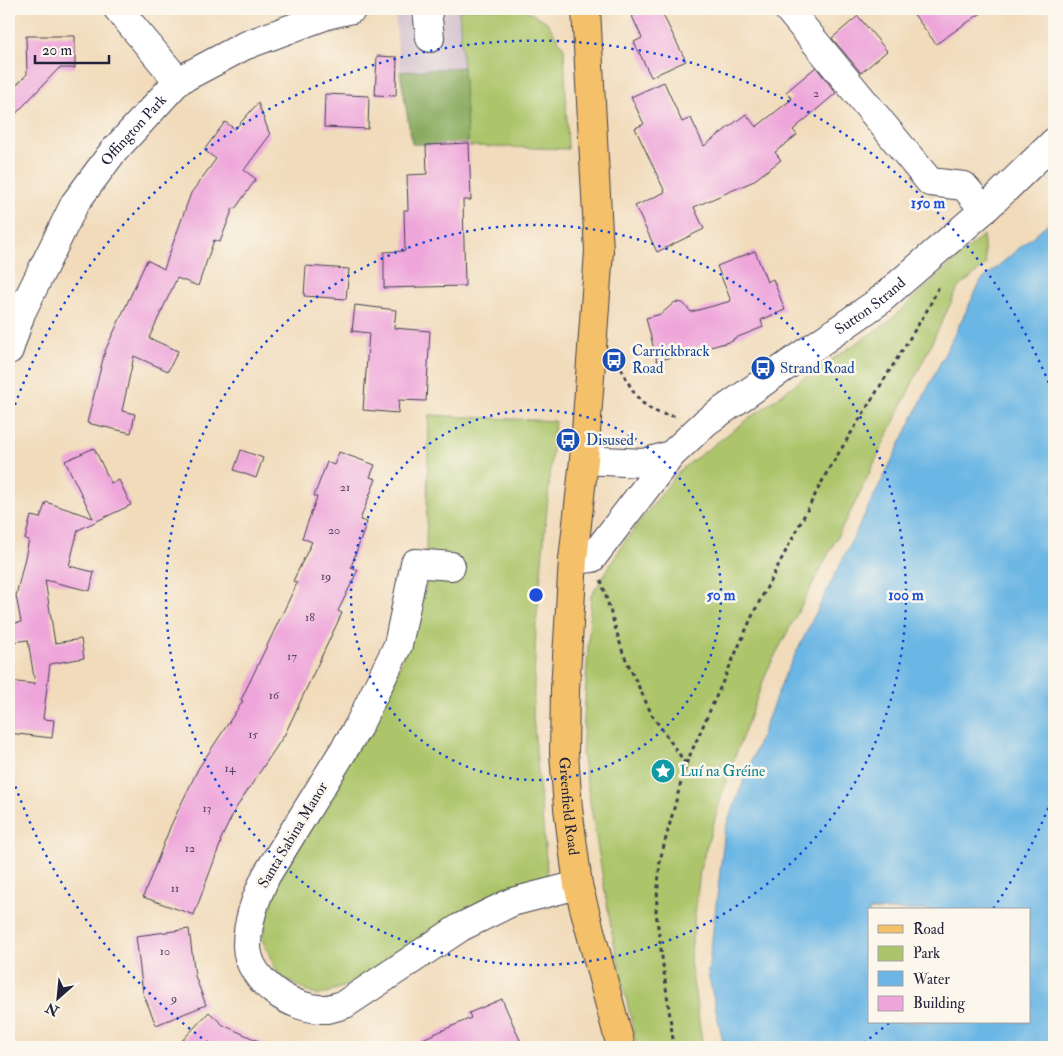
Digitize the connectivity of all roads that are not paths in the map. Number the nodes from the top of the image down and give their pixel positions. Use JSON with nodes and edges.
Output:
{"nodes":[{"id":1,"x":118,"y":9,"type":"edge"},
{"id":2,"x":352,"y":9,"type":"edge"},
{"id":3,"x":427,"y":9,"type":"edge"},
{"id":4,"x":586,"y":9,"type":"edge"},
{"id":5,"x":788,"y":9,"type":"edge"},
{"id":6,"x":430,"y":38,"type":"dead end"},
{"id":7,"x":178,"y":81,"type":"junction"},
{"id":8,"x":1054,"y":142,"type":"edge"},
{"id":9,"x":984,"y":210,"type":"junction"},
{"id":10,"x":9,"y":350,"type":"edge"},
{"id":11,"x":671,"y":454,"type":"junction"},
{"id":12,"x":584,"y":460,"type":"junction"},
{"id":13,"x":582,"y":559,"type":"junction"},
{"id":14,"x":451,"y":566,"type":"dead end"},
{"id":15,"x":578,"y":885,"type":"junction"},
{"id":16,"x":622,"y":1047,"type":"edge"}],
"edges":[{"from":1,"to":7,"type":"street"},
{"from":2,"to":7,"type":"street","name":"Offington Park"},
{"from":3,"to":6,"type":"street"},
{"from":4,"to":12,"type":"main road"},
{"from":5,"to":9,"type":"street"},
{"from":7,"to":10,"type":"street","name":"Offington Park"},
{"from":8,"to":9,"type":"street","name":"Sutton Strand"},
{"from":9,"to":11,"type":"street","name":"Sutton Strand"},
{"from":11,"to":12,"type":"street","name":"Sutton Strand"},
{"from":11,"to":13,"type":"street","name":"Sutton Strand"},
{"from":12,"to":13,"type":"main road"},
{"from":13,"to":15,"type":"main road","name":"Greenfield Road"},
{"from":14,"to":15,"type":"street","name":"Santa Sabina Manor"},
{"from":15,"to":16,"type":"main road","name":"Greenfield Road"}]}
